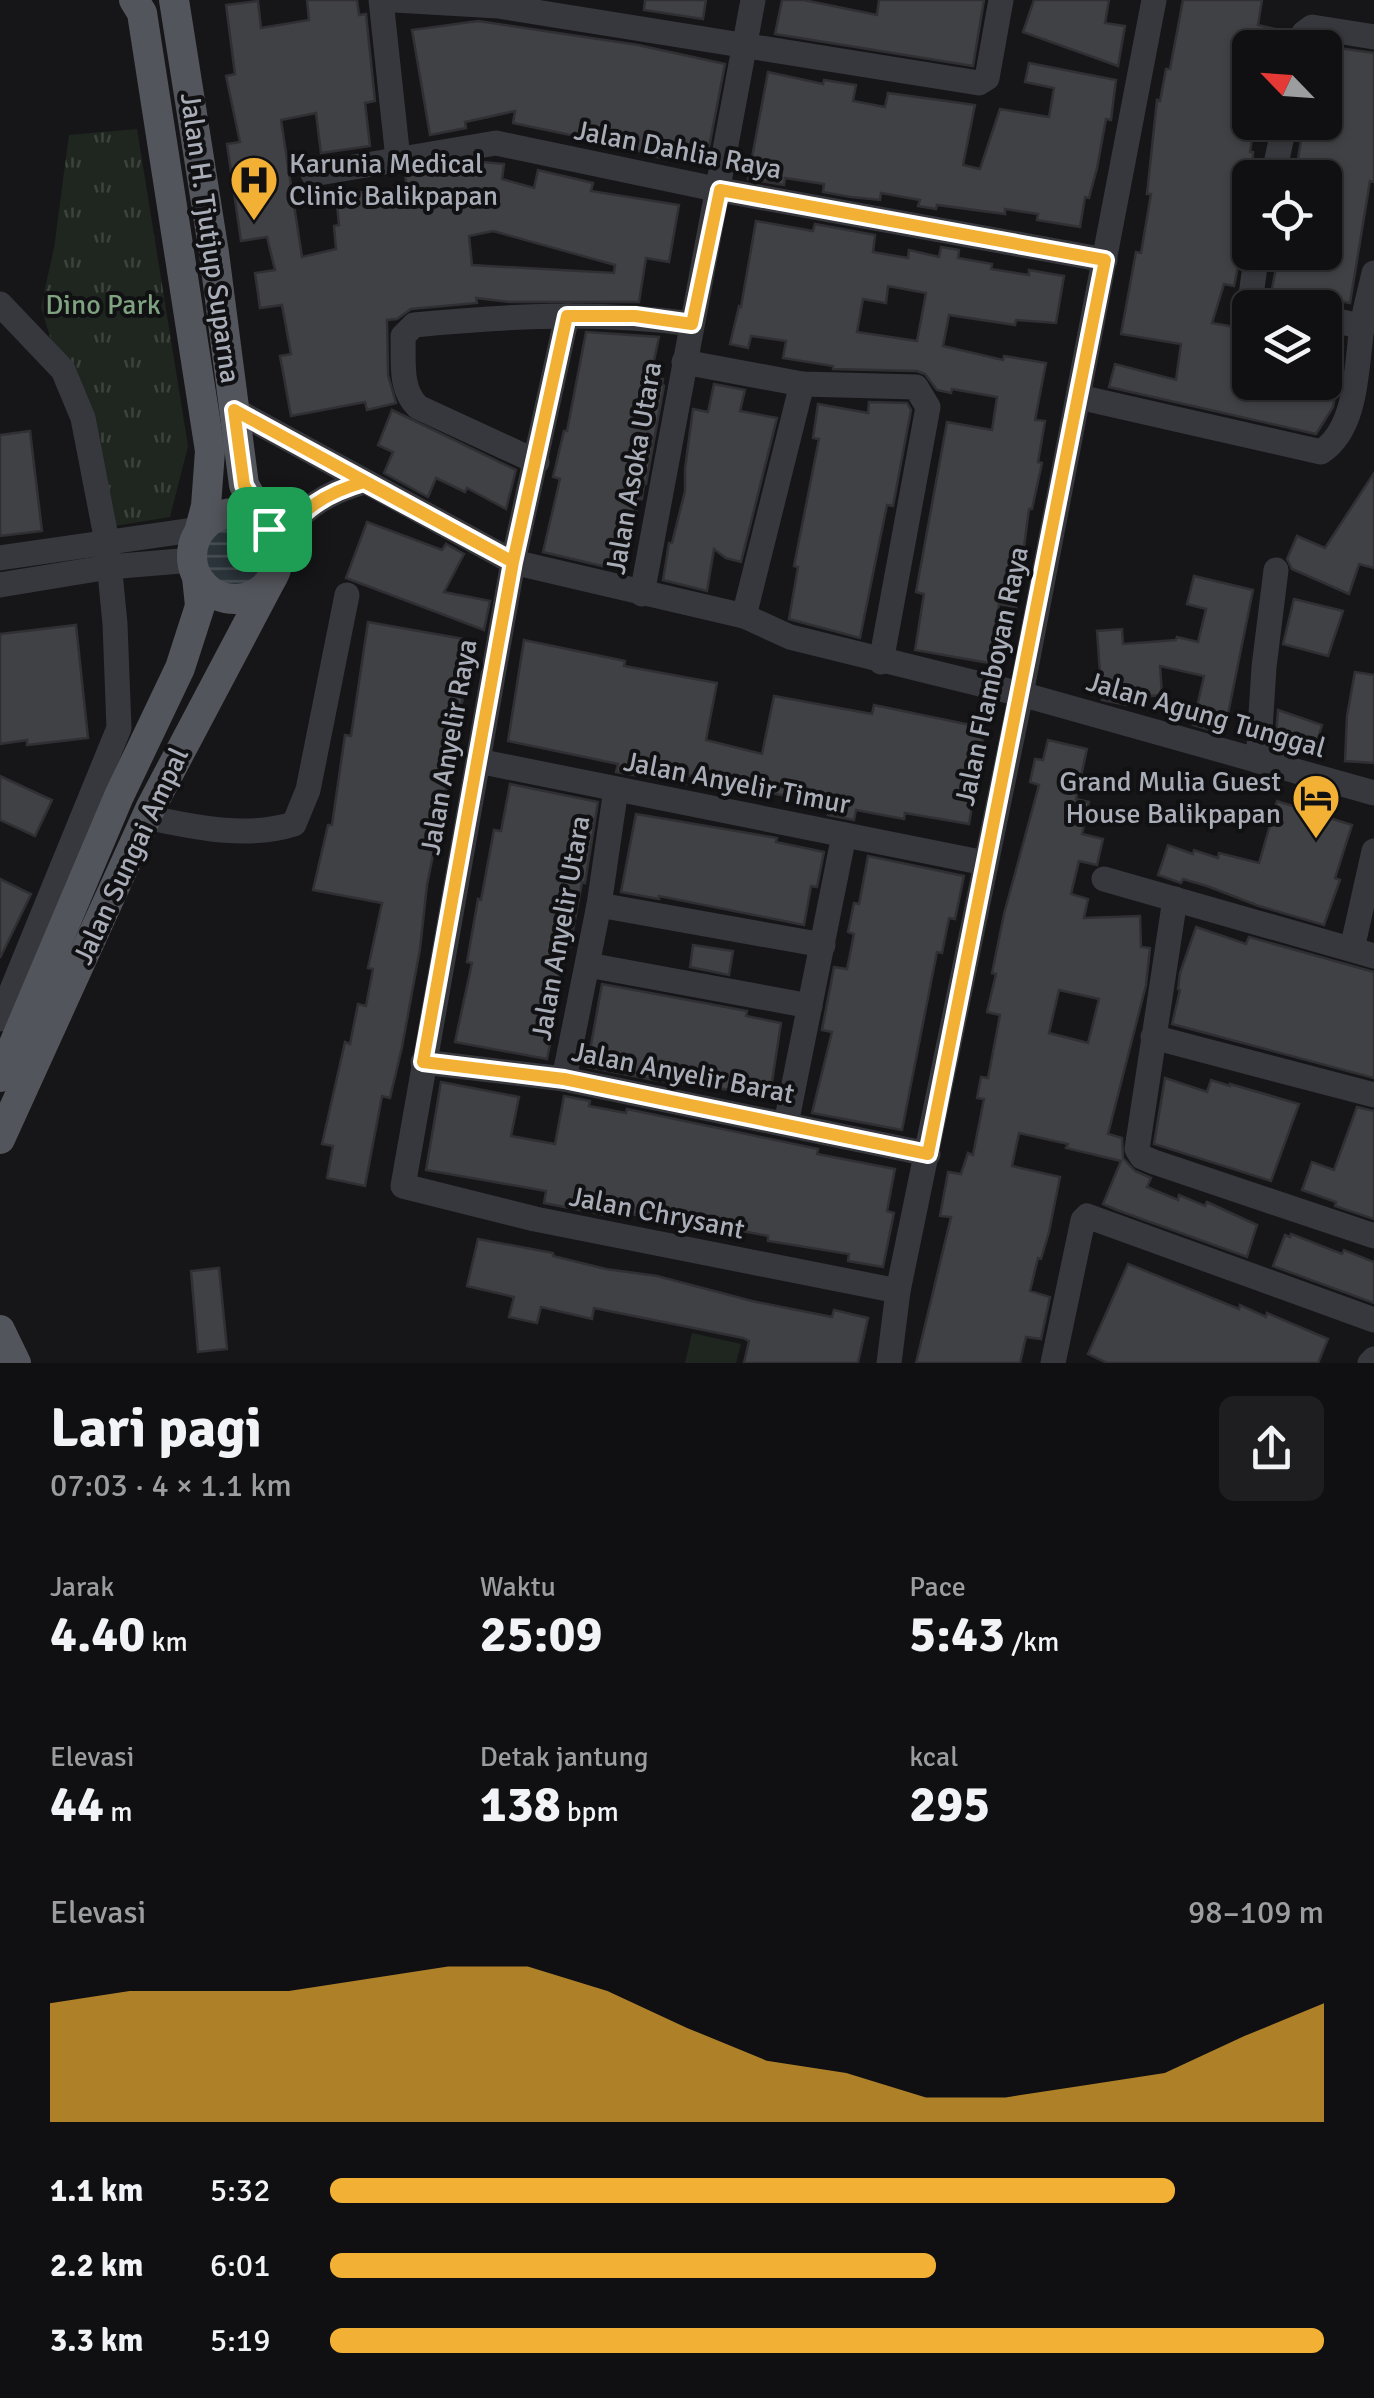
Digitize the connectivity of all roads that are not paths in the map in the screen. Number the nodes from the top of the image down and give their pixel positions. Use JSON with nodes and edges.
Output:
{"nodes":[{"id":1,"x":134,"y":0,"type":"edge"},
{"id":2,"x":174,"y":0,"type":"edge"},
{"id":3,"x":381,"y":0,"type":"edge"},
{"id":4,"x":395,"y":0,"type":"edge"},
{"id":5,"x":753,"y":0,"type":"edge"},
{"id":6,"x":1001,"y":0,"type":"edge"},
{"id":7,"x":1154,"y":0,"type":"edge"},
{"id":8,"x":1342,"y":32,"type":"edge"},
{"id":9,"x":1374,"y":37,"type":"edge"},
{"id":10,"x":746,"y":47,"type":"junction"},
{"id":11,"x":398,"y":160,"type":"junction"},
{"id":12,"x":314,"y":174,"type":"dead end"},
{"id":13,"x":720,"y":190,"type":"junction"},
{"id":14,"x":1105,"y":260,"type":"junction"},
{"id":15,"x":1374,"y":272,"type":"edge"},
{"id":16,"x":0,"y":304,"type":"edge"},
{"id":17,"x":567,"y":316,"type":"junction"},
{"id":18,"x":1342,"y":322,"type":"edge"},
{"id":19,"x":692,"y":324,"type":"junction"},
{"id":20,"x":1362,"y":327,"type":"junction"},
{"id":21,"x":684,"y":362,"type":"junction"},
{"id":22,"x":802,"y":384,"type":"junction"},
{"id":23,"x":1078,"y":397,"type":"junction"},
{"id":24,"x":1364,"y":400,"type":"edge"},
{"id":25,"x":234,"y":410,"type":"junction"},
{"id":26,"x":538,"y":462,"type":"junction"},
{"id":27,"x":364,"y":482,"type":"junction"},
{"id":28,"x":200,"y":530,"type":"junction"},
{"id":29,"x":273,"y":536,"type":"junction"},
{"id":30,"x":108,"y":555,"type":"junction"},
{"id":31,"x":0,"y":558,"type":"edge"},
{"id":32,"x":513,"y":562,"type":"junction"},
{"id":33,"x":194,"y":569,"type":"junction"},
{"id":34,"x":1276,"y":570,"type":"dead end"},
{"id":35,"x":272,"y":578,"type":"junction"},
{"id":36,"x":0,"y":584,"type":"edge"},
{"id":37,"x":642,"y":594,"type":"junction"},
{"id":38,"x":347,"y":595,"type":"dead end"},
{"id":39,"x":744,"y":616,"type":"junction"},
{"id":40,"x":881,"y":662,"type":"junction"},
{"id":41,"x":1021,"y":694,"type":"junction"},
{"id":42,"x":478,"y":760,"type":"junction"},
{"id":43,"x":1258,"y":761,"type":"junction"},
{"id":44,"x":616,"y":789,"type":"junction"},
{"id":45,"x":1374,"y":794,"type":"edge"},
{"id":46,"x":146,"y":817,"type":"junction"},
{"id":47,"x":844,"y":835,"type":"junction"},
{"id":48,"x":1374,"y":851,"type":"edge"},
{"id":49,"x":985,"y":863,"type":"junction"},
{"id":50,"x":1104,"y":879,"type":"dead end"},
{"id":51,"x":1176,"y":899,"type":"junction"},
{"id":52,"x":599,"y":905,"type":"junction"},
{"id":53,"x":823,"y":945,"type":"junction"},
{"id":54,"x":1363,"y":953,"type":"edge"},
{"id":55,"x":588,"y":965,"type":"junction"},
{"id":56,"x":810,"y":1006,"type":"junction"},
{"id":57,"x":0,"y":1020,"type":"edge"},
{"id":58,"x":1153,"y":1036,"type":"junction"},
{"id":59,"x":423,"y":1062,"type":"junction"},
{"id":60,"x":0,"y":1077,"type":"edge"},
{"id":61,"x":564,"y":1079,"type":"junction"},
{"id":62,"x":1374,"y":1095,"type":"edge"},
{"id":63,"x":786,"y":1124,"type":"junction"},
{"id":64,"x":0,"y":1139,"type":"edge"},
{"id":65,"x":928,"y":1154,"type":"junction"},
{"id":66,"x":406,"y":1188,"type":"joint"},
{"id":67,"x":1374,"y":1236,"type":"edge"},
{"id":68,"x":898,"y":1290,"type":"junction"},
{"id":69,"x":1374,"y":1320,"type":"edge"},
{"id":70,"x":0,"y":1330,"type":"edge"},
{"id":71,"x":16,"y":1363,"type":"edge"},
{"id":72,"x":889,"y":1363,"type":"edge"},
{"id":73,"x":1052,"y":1363,"type":"edge"}],
"edges":[{"from":1,"to":28,"type":"main road","name":"Jalan H. Tjutjup Suparna"},
{"from":2,"to":25,"type":"main road","name":"Jalan H. Tjutjup Suparna"},
{"from":3,"to":11,"type":"street"},
{"from":4,"to":10,"type":"street"},
{"from":5,"to":10,"type":"street","name":"Jalan Asoka Utara"},
{"from":6,"to":10,"type":"street"},
{"from":7,"to":14,"type":"street","name":"Jalan Flamboyan Raya"},
{"from":8,"to":9,"type":"street"},
{"from":10,"to":13,"type":"street","name":"Jalan Asoka Utara"},
{"from":11,"to":12,"type":"street","name":"Jalan Dahlia Raya"},
{"from":11,"to":13,"type":"street","name":"Jalan Dahlia Raya"},
{"from":13,"to":14,"type":"street","name":"Jalan Dahlia Raya"},
{"from":13,"to":19,"type":"street","name":"Jalan Asoka Utara"},
{"from":14,"to":23,"type":"street","name":"Jalan Flamboyan Raya"},
{"from":15,"to":20,"type":"street"},
{"from":16,"to":30,"type":"street"},
{"from":17,"to":19,"type":"street"},
{"from":17,"to":26,"type":"street","name":"Jalan Anyelir Raya"},
{"from":17,"to":26,"type":"street"},
{"from":18,"to":20,"type":"street"},
{"from":19,"to":21,"type":"street","name":"Jalan Asoka Utara"},
{"from":20,"to":24,"type":"street"},
{"from":21,"to":22,"type":"street"},
{"from":21,"to":37,"type":"street","name":"Jalan Asoka Utara"},
{"from":22,"to":39,"type":"street"},
{"from":22,"to":40,"type":"street"},
{"from":23,"to":24,"type":"street"},
{"from":23,"to":41,"type":"street","name":"Jalan Flamboyan Raya"},
{"from":25,"to":27,"type":"street","name":"Jalan Agung Tunggal"},
{"from":25,"to":29,"type":"main road","name":"Jalan H. Tjutjup Suparna"},
{"from":26,"to":32,"type":"street","name":"Jalan Anyelir Raya"},
{"from":27,"to":29,"type":"street"},
{"from":27,"to":32,"type":"street","name":"Jalan Agung Tunggal"},
{"from":28,"to":29,"type":"main road"},
{"from":28,"to":30,"type":"street"},
{"from":28,"to":33,"type":"main road"},
{"from":29,"to":35,"type":"main road"},
{"from":30,"to":31,"type":"street"},
{"from":30,"to":33,"type":"street"},
{"from":30,"to":36,"type":"street"},
{"from":30,"to":57,"type":"street"},
{"from":32,"to":37,"type":"street","name":"Jalan Agung Tunggal"},
{"from":32,"to":42,"type":"street","name":"Jalan Anyelir Raya"},
{"from":33,"to":35,"type":"main road"},
{"from":33,"to":60,"type":"main road","name":"Jalan Sungai Ampal"},
{"from":34,"to":43,"type":"street"},
{"from":35,"to":46,"type":"main road","name":"Jalan Sungai Ampal"},
{"from":37,"to":39,"type":"street","name":"Jalan Agung Tunggal"},
{"from":38,"to":46,"type":"street"},
{"from":39,"to":40,"type":"street","name":"Jalan Agung Tunggal"},
{"from":40,"to":41,"type":"street","name":"Jalan Agung Tunggal"},
{"from":41,"to":43,"type":"street","name":"Jalan Agung Tunggal"},
{"from":41,"to":49,"type":"street","name":"Jalan Flamboyan Raya"},
{"from":42,"to":44,"type":"street","name":"Jalan Anyelir Timur"},
{"from":42,"to":59,"type":"street","name":"Jalan Anyelir Raya"},
{"from":43,"to":45,"type":"street","name":"Jalan Agung Tunggal"},
{"from":44,"to":47,"type":"street","name":"Jalan Anyelir Timur"},
{"from":44,"to":52,"type":"street","name":"Jalan Anyelir Utara"},
{"from":46,"to":64,"type":"main road","name":"Jalan Sungai Ampal"},
{"from":47,"to":49,"type":"street","name":"Jalan Anyelir Timur"},
{"from":47,"to":53,"type":"street"},
{"from":48,"to":54,"type":"street"},
{"from":49,"to":65,"type":"street","name":"Jalan Flamboyan Raya"},
{"from":50,"to":51,"type":"street"},
{"from":51,"to":54,"type":"street"},
{"from":51,"to":58,"type":"street"},
{"from":52,"to":53,"type":"street"},
{"from":52,"to":55,"type":"street","name":"Jalan Anyelir Utara"},
{"from":53,"to":56,"type":"street"},
{"from":55,"to":56,"type":"street"},
{"from":55,"to":61,"type":"street","name":"Jalan Anyelir Utara"},
{"from":56,"to":63,"type":"street"},
{"from":58,"to":62,"type":"street"},
{"from":58,"to":67,"type":"street"},
{"from":59,"to":61,"type":"street","name":"Jalan Anyelir Barat"},
{"from":59,"to":66,"type":"street","name":"Jalan Anyelir Raya"},
{"from":61,"to":63,"type":"street","name":"Jalan Anyelir Barat"},
{"from":63,"to":65,"type":"street","name":"Jalan Anyelir Barat"},
{"from":65,"to":68,"type":"street","name":"Jalan Flamboyan Raya"},
{"from":66,"to":68,"type":"street","name":"Jalan Chrysant"},
{"from":68,"to":72,"type":"street","name":"Jalan Flamboyan Raya"},
{"from":69,"to":73,"type":"street"},
{"from":70,"to":71,"type":"main road"}]}
